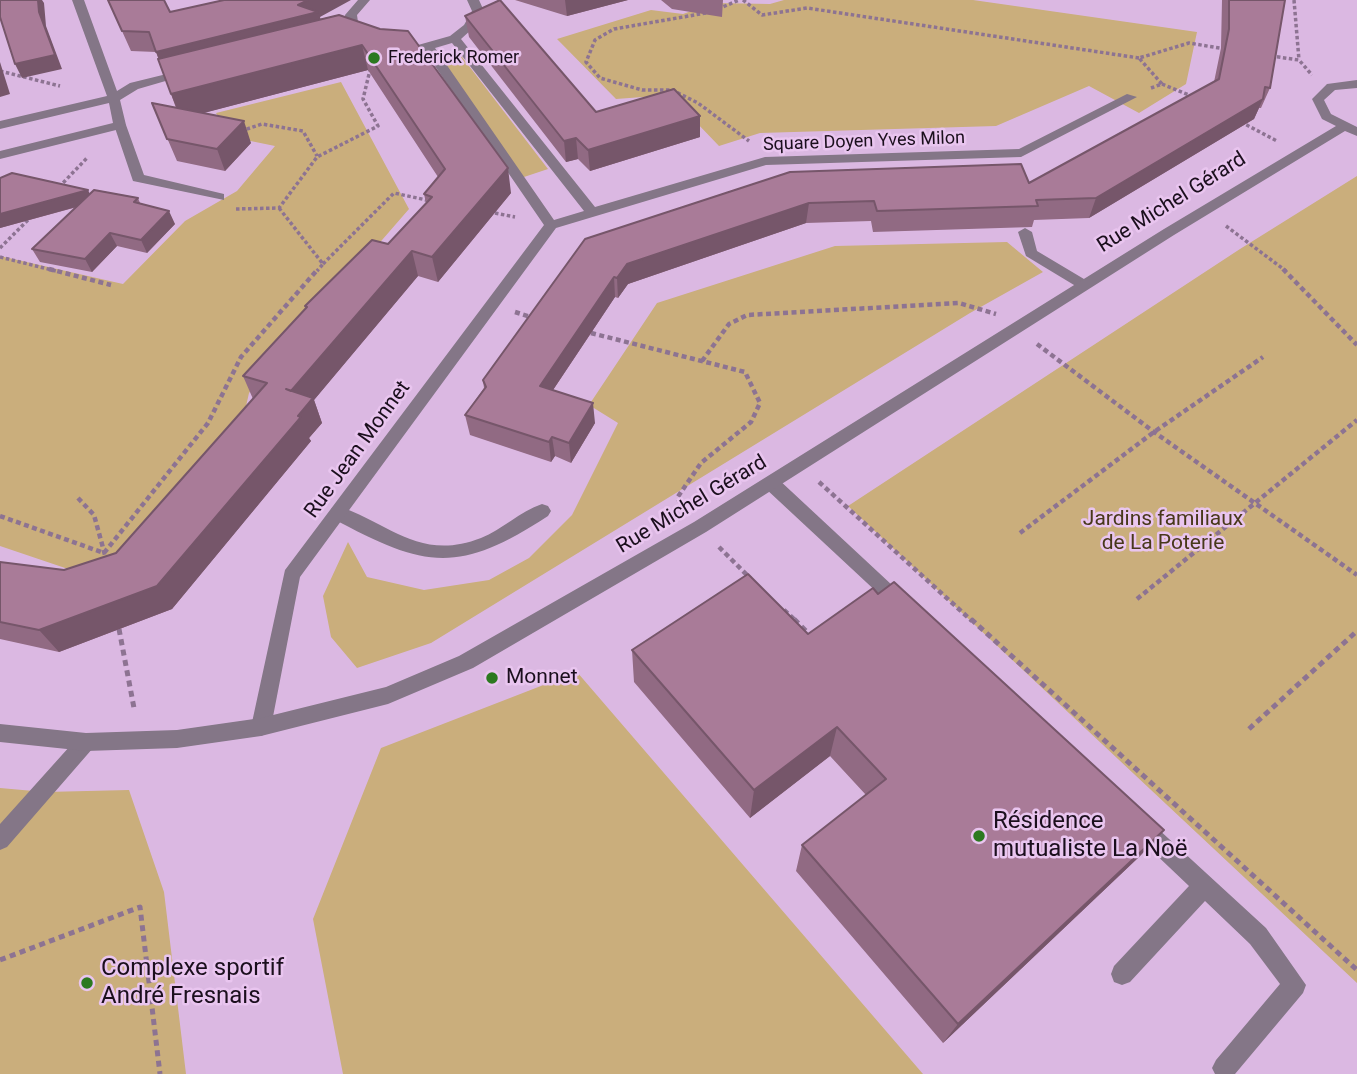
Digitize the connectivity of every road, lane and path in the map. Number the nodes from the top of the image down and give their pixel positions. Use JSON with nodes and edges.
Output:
{"nodes":[{"id":1,"x":78,"y":0,"type":"edge"},
{"id":2,"x":364,"y":0,"type":"edge"},
{"id":3,"x":473,"y":0,"type":"edge"},
{"id":4,"x":741,"y":0,"type":"edge"},
{"id":5,"x":1294,"y":0,"type":"edge"},
{"id":6,"x":454,"y":38,"type":"junction"},
{"id":7,"x":370,"y":43,"type":"edge"},
{"id":8,"x":428,"y":47,"type":"junction"},
{"id":9,"x":400,"y":49,"type":"edge"},
{"id":10,"x":1230,"y":50,"type":"edge"},
{"id":11,"x":1271,"y":56,"type":"edge"},
{"id":12,"x":1139,"y":58,"type":"junction"},
{"id":13,"x":1298,"y":60,"type":"junction"},
{"id":14,"x":199,"y":70,"type":"edge"},
{"id":15,"x":370,"y":70,"type":"edge"},
{"id":16,"x":1162,"y":84,"type":"junction"},
{"id":17,"x":1357,"y":84,"type":"edge"},
{"id":18,"x":1325,"y":90,"type":"junction"},
{"id":19,"x":1131,"y":97,"type":"joint"},
{"id":20,"x":114,"y":99,"type":"junction"},
{"id":21,"x":1202,"y":101,"type":"edge"},
{"id":22,"x":1238,"y":120,"type":"edge"},
{"id":23,"x":0,"y":125,"type":"edge"},
{"id":24,"x":120,"y":125,"type":"junction"},
{"id":25,"x":1350,"y":130,"type":"edge"},
{"id":26,"x":230,"y":134,"type":"edge"},
{"id":27,"x":1298,"y":152,"type":"junction"},
{"id":28,"x":0,"y":155,"type":"edge"},
{"id":29,"x":317,"y":157,"type":"junction"},
{"id":30,"x":765,"y":161,"type":"junction"},
{"id":31,"x":55,"y":191,"type":"edge"},
{"id":32,"x":219,"y":197,"type":"joint"},
{"id":33,"x":443,"y":203,"type":"edge"},
{"id":34,"x":279,"y":208,"type":"junction"},
{"id":35,"x":1204,"y":209,"type":"junction"},
{"id":36,"x":37,"y":210,"type":"edge"},
{"id":37,"x":592,"y":212,"type":"junction"},
{"id":38,"x":551,"y":225,"type":"junction"},
{"id":39,"x":1024,"y":232,"type":"edge"},
{"id":40,"x":0,"y":248,"type":"edge"},
{"id":41,"x":0,"y":257,"type":"edge"},
{"id":42,"x":323,"y":264,"type":"junction"},
{"id":43,"x":111,"y":285,"type":"dead end"},
{"id":44,"x":1084,"y":285,"type":"junction"},
{"id":45,"x":1017,"y":329,"type":"junction"},
{"id":46,"x":591,"y":333,"type":"edge"},
{"id":47,"x":1357,"y":345,"type":"edge"},
{"id":48,"x":1264,"y":357,"type":"dead end"},
{"id":49,"x":702,"y":361,"type":"junction"},
{"id":50,"x":1357,"y":420,"type":"edge"},
{"id":51,"x":1154,"y":432,"type":"junction"},
{"id":52,"x":801,"y":465,"type":"junction"},
{"id":53,"x":771,"y":483,"type":"junction"},
{"id":54,"x":78,"y":498,"type":"dead end"},
{"id":55,"x":1256,"y":504,"type":"junction"},
{"id":56,"x":542,"y":511,"type":"dead end"},
{"id":57,"x":338,"y":513,"type":"junction"},
{"id":58,"x":0,"y":516,"type":"edge"},
{"id":59,"x":701,"y":527,"type":"junction"},
{"id":60,"x":1020,"y":533,"type":"dead end"},
{"id":61,"x":104,"y":553,"type":"junction"},
{"id":62,"x":106,"y":563,"type":"edge"},
{"id":63,"x":1357,"y":575,"type":"edge"},
{"id":64,"x":751,"y":579,"type":"edge"},
{"id":65,"x":1137,"y":599,"type":"dead end"},
{"id":66,"x":779,"y":605,"type":"edge"},
{"id":67,"x":920,"y":621,"type":"edge"},
{"id":68,"x":119,"y":629,"type":"edge"},
{"id":69,"x":1357,"y":631,"type":"edge"},
{"id":70,"x":816,"y":640,"type":"edge"},
{"id":71,"x":134,"y":708,"type":"dead end"},
{"id":72,"x":261,"y":727,"type":"junction"},
{"id":73,"x":1250,"y":729,"type":"dead end"},
{"id":74,"x":0,"y":733,"type":"edge"},
{"id":75,"x":86,"y":742,"type":"junction"},
{"id":76,"x":1125,"y":812,"type":"edge"},
{"id":77,"x":0,"y":840,"type":"edge"},
{"id":78,"x":1204,"y":886,"type":"junction"},
{"id":79,"x":0,"y":960,"type":"edge"},
{"id":80,"x":1357,"y":970,"type":"edge"},
{"id":81,"x":1122,"y":974,"type":"dead end"},
{"id":82,"x":1224,"y":1068,"type":"dead end"},
{"id":83,"x":160,"y":1074,"type":"edge"}],
"edges":[{"from":1,"to":20,"type":"street"},
{"from":2,"to":7,"type":"street"},
{"from":3,"to":6,"type":"street"},
{"from":4,"to":12,"type":"path"},
{"from":4,"to":30,"type":"path"},
{"from":5,"to":13,"type":"path"},
{"from":6,"to":8,"type":"street"},
{"from":6,"to":37,"type":"street"},
{"from":8,"to":9,"type":"street"},
{"from":8,"to":38,"type":"street"},
{"from":10,"to":12,"type":"path"},
{"from":11,"to":13,"type":"path"},
{"from":12,"to":16,"type":"path"},
{"from":13,"to":18,"type":"path"},
{"from":14,"to":20,"type":"street"},
{"from":15,"to":29,"type":"path"},
{"from":16,"to":19,"type":"path"},
{"from":16,"to":21,"type":"path"},
{"from":17,"to":18,"type":"street"},
{"from":18,"to":25,"type":"street"},
{"from":19,"to":30,"type":"street","name":"Square Doyen Yves Milon"},
{"from":20,"to":23,"type":"street"},
{"from":20,"to":24,"type":"street"},
{"from":22,"to":27,"type":"path"},
{"from":24,"to":28,"type":"street"},
{"from":24,"to":31,"type":"path"},
{"from":24,"to":32,"type":"street"},
{"from":25,"to":27,"type":"street","name":"Rue Michel Gérard"},
{"from":26,"to":29,"type":"path"},
{"from":27,"to":35,"type":"street","name":"Rue Michel Gérard"},
{"from":29,"to":34,"type":"path"},
{"from":30,"to":37,"type":"street","name":"Square Doyen Yves Milon"},
{"from":32,"to":34,"type":"path"},
{"from":33,"to":42,"type":"path"},
{"from":34,"to":42,"type":"path"},
{"from":35,"to":44,"type":"street","name":"Rue Michel Gérard"},
{"from":35,"to":47,"type":"path"},
{"from":36,"to":40,"type":"path"},
{"from":37,"to":38,"type":"street"},
{"from":38,"to":57,"type":"street","name":"Rue Jean Monnet"},
{"from":39,"to":44,"type":"street"},
{"from":41,"to":43,"type":"path"},
{"from":42,"to":61,"type":"path"},
{"from":44,"to":45,"type":"street","name":"Rue Michel Gérard"},
{"from":45,"to":49,"type":"path"},
{"from":45,"to":51,"type":"path"},
{"from":45,"to":52,"type":"street","name":"Rue Michel Gérard"},
{"from":46,"to":49,"type":"path"},
{"from":48,"to":51,"type":"path"},
{"from":49,"to":59,"type":"path"},
{"from":50,"to":55,"type":"path"},
{"from":51,"to":55,"type":"path"},
{"from":51,"to":60,"type":"path"},
{"from":52,"to":53,"type":"street","name":"Rue Michel Gérard"},
{"from":52,"to":80,"type":"path"},
{"from":53,"to":59,"type":"street","name":"Rue Michel Gérard"},
{"from":53,"to":67,"type":"street"},
{"from":54,"to":61,"type":"path"},
{"from":55,"to":63,"type":"path"},
{"from":55,"to":65,"type":"path"},
{"from":56,"to":57,"type":"street"},
{"from":57,"to":72,"type":"street","name":"Rue Jean Monnet"},
{"from":58,"to":61,"type":"path"},
{"from":59,"to":64,"type":"path"},
{"from":59,"to":72,"type":"street","name":"Rue Michel Gérard"},
{"from":61,"to":62,"type":"path"},
{"from":66,"to":70,"type":"path"},
{"from":68,"to":71,"type":"path"},
{"from":69,"to":73,"type":"path"},
{"from":72,"to":75,"type":"street","name":"Rue Michel Gérard"},
{"from":74,"to":75,"type":"street","name":"Rue Michel Gérard"},
{"from":75,"to":77,"type":"street"},
{"from":76,"to":78,"type":"street"},
{"from":78,"to":81,"type":"street"},
{"from":78,"to":82,"type":"street"},
{"from":79,"to":83,"type":"path"}]}
